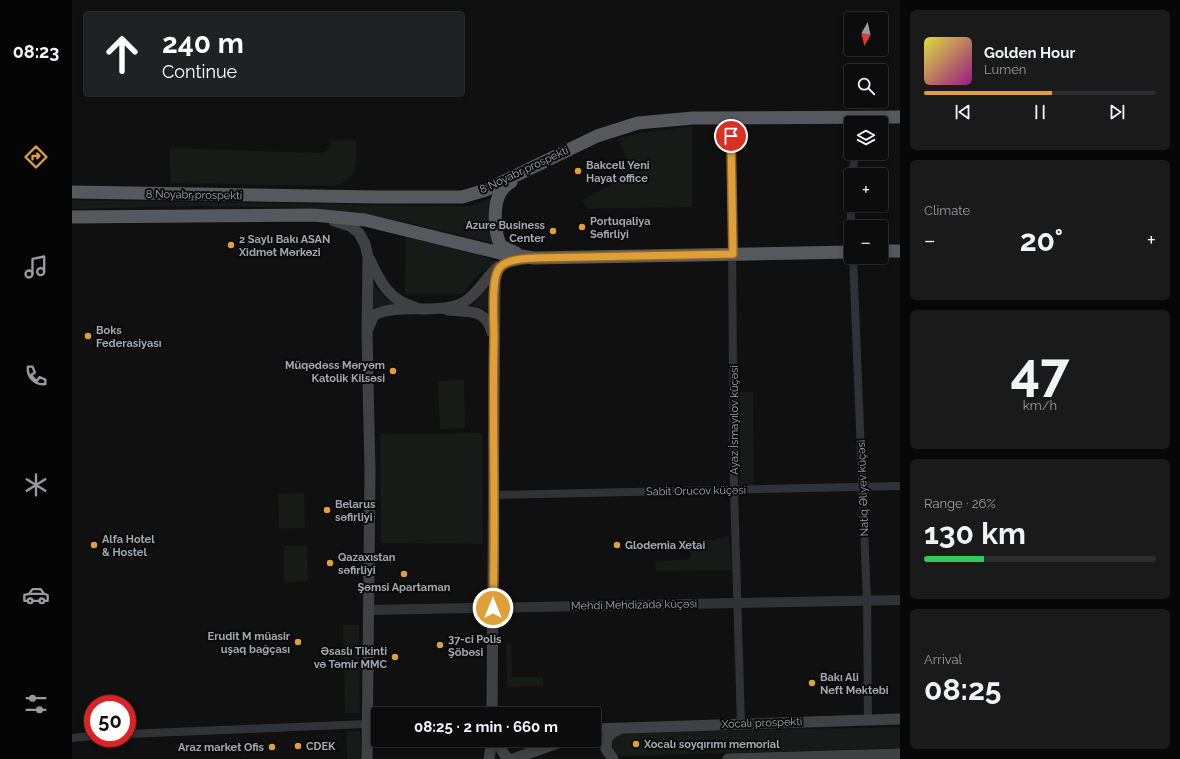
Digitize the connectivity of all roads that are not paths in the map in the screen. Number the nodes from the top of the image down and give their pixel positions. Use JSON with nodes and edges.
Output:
{"nodes":[{"id":1,"x":731,"y":117,"type":"junction"},
{"id":2,"x":900,"y":117,"type":"edge"},
{"id":3,"x":888,"y":118,"type":"edge"},
{"id":4,"x":844,"y":120,"type":"edge"},
{"id":5,"x":522,"y":173,"type":"junction"},
{"id":6,"x":72,"y":183,"type":"edge"},
{"id":7,"x":72,"y":192,"type":"edge"},
{"id":8,"x":112,"y":193,"type":"junction"},
{"id":9,"x":107,"y":216,"type":"junction"},
{"id":10,"x":314,"y":216,"type":"junction"},
{"id":11,"x":72,"y":217,"type":"edge"},
{"id":12,"x":72,"y":225,"type":"edge"},
{"id":13,"x":888,"y":251,"type":"edge"},
{"id":14,"x":900,"y":251,"type":"edge"},
{"id":15,"x":844,"y":252,"type":"edge"},
{"id":16,"x":733,"y":254,"type":"junction"},
{"id":17,"x":368,"y":258,"type":"junction"},
{"id":18,"x":534,"y":258,"type":"junction"},
{"id":19,"x":853,"y":264,"type":"edge"},
{"id":20,"x":500,"y":266,"type":"junction"},
{"id":21,"x":431,"y":309,"type":"junction"},
{"id":22,"x":367,"y":334,"type":"junction"},
{"id":23,"x":494,"y":336,"type":"junction"},
{"id":24,"x":900,"y":486,"type":"edge"},
{"id":25,"x":863,"y":487,"type":"junction"},
{"id":26,"x":734,"y":491,"type":"junction"},
{"id":27,"x":493,"y":495,"type":"junction"},
{"id":28,"x":900,"y":600,"type":"edge"},
{"id":29,"x":867,"y":601,"type":"junction"},
{"id":30,"x":739,"y":603,"type":"junction"},
{"id":31,"x":493,"y":608,"type":"junction"},
{"id":32,"x":369,"y":610,"type":"junction"},
{"id":33,"x":492,"y":707,"type":"edge"},
{"id":34,"x":900,"y":719,"type":"edge"},
{"id":35,"x":868,"y":720,"type":"junction"},
{"id":36,"x":367,"y":724,"type":"junction"},
{"id":37,"x":741,"y":724,"type":"junction"},
{"id":38,"x":625,"y":728,"type":"junction"},
{"id":39,"x":601,"y":729,"type":"edge"},
{"id":40,"x":601,"y":732,"type":"edge"},
{"id":41,"x":136,"y":734,"type":"edge"},
{"id":42,"x":84,"y":737,"type":"edge"},
{"id":43,"x":72,"y":738,"type":"edge"},
{"id":44,"x":491,"y":747,"type":"edge"},
{"id":45,"x":500,"y":747,"type":"edge"},
{"id":46,"x":546,"y":747,"type":"edge"},
{"id":47,"x":900,"y":754,"type":"edge"},
{"id":48,"x":367,"y":759,"type":"edge"},
{"id":49,"x":489,"y":759,"type":"edge"},
{"id":50,"x":506,"y":759,"type":"edge"},
{"id":51,"x":513,"y":759,"type":"edge"},
{"id":52,"x":613,"y":759,"type":"edge"},
{"id":53,"x":728,"y":759,"type":"edge"},
{"id":54,"x":744,"y":759,"type":"edge"}],
"edges":[{"from":1,"to":4,"type":"highway","name":"8 Noyabr prospekti"},
{"from":1,"to":5,"type":"highway","name":"8 Noyabr prospekti"},
{"from":1,"to":16,"type":"street","name":"Ayaz İsmayılov küçəsi"},
{"from":2,"to":3,"type":"highway","name":"8 Noyabr prospekti"},
{"from":5,"to":8,"type":"highway","name":"8 Noyabr prospekti"},
{"from":5,"to":18,"type":"highway"},
{"from":6,"to":8,"type":"highway"},
{"from":7,"to":8,"type":"highway","name":"8 Noyabr prospekti"},
{"from":9,"to":10,"type":"highway","name":"8 Noyabr prospekti"},
{"from":9,"to":11,"type":"highway","name":"8 Noyabr prospekti"},
{"from":9,"to":12,"type":"highway"},
{"from":10,"to":17,"type":"main road"},
{"from":10,"to":18,"type":"highway","name":"8 Noyabr prospekti"},
{"from":13,"to":14,"type":"highway"},
{"from":15,"to":16,"type":"highway"},
{"from":16,"to":18,"type":"highway"},
{"from":16,"to":26,"type":"street","name":"Ayaz İsmayılov küçəsi"},
{"from":17,"to":21,"type":"main road"},
{"from":17,"to":22,"type":"main road"},
{"from":18,"to":20,"type":"main road"},
{"from":19,"to":25,"type":"street","name":"Natiq Əliyev küçəsi"},
{"from":20,"to":21,"type":"main road"},
{"from":20,"to":23,"type":"main road"},
{"from":21,"to":22,"type":"main road"},
{"from":21,"to":23,"type":"main road"},
{"from":22,"to":32,"type":"main road"},
{"from":23,"to":27,"type":"main road"},
{"from":24,"to":25,"type":"street","name":"Sabit Orucov küçəsi"},
{"from":25,"to":26,"type":"street","name":"Sabit Orucov küçəsi"},
{"from":25,"to":29,"type":"street","name":"Natiq Əliyev küçəsi"},
{"from":26,"to":27,"type":"street","name":"Sabit Orucov küçəsi"},
{"from":26,"to":30,"type":"street","name":"Ayaz İsmayılov küçəsi"},
{"from":27,"to":31,"type":"main road"},
{"from":28,"to":29,"type":"street","name":"Mehdi Mehdizadə küçəsi"},
{"from":29,"to":30,"type":"street","name":"Mehdi Mehdizadə küçəsi"},
{"from":29,"to":35,"type":"street","name":"Natiq Əliyev küçəsi"},
{"from":30,"to":31,"type":"street","name":"Mehdi Mehdizadə küçəsi"},
{"from":30,"to":37,"type":"street","name":"Ayaz İsmayılov küçəsi"},
{"from":31,"to":32,"type":"street","name":"Mehdi Mehdizadə küçəsi"},
{"from":31,"to":33,"type":"main road"},
{"from":32,"to":36,"type":"main road"},
{"from":34,"to":35,"type":"main road","name":"Xocalı prospekti"},
{"from":35,"to":37,"type":"main road","name":"Xocalı prospekti"},
{"from":36,"to":41,"type":"street"},
{"from":36,"to":48,"type":"main road"},
{"from":37,"to":38,"type":"main road","name":"Xocalı prospekti"},
{"from":38,"to":39,"type":"main road","name":"Xocalı prospekti"},
{"from":38,"to":40,"type":"main road","name":"Xocalı prospekti"},
{"from":38,"to":52,"type":"main road"},
{"from":42,"to":43,"type":"street"},
{"from":44,"to":49,"type":"main road"},
{"from":45,"to":50,"type":"main road"},
{"from":46,"to":51,"type":"main road"},
{"from":47,"to":54,"type":"main road"},
{"from":53,"to":54,"type":"main road"}]}
